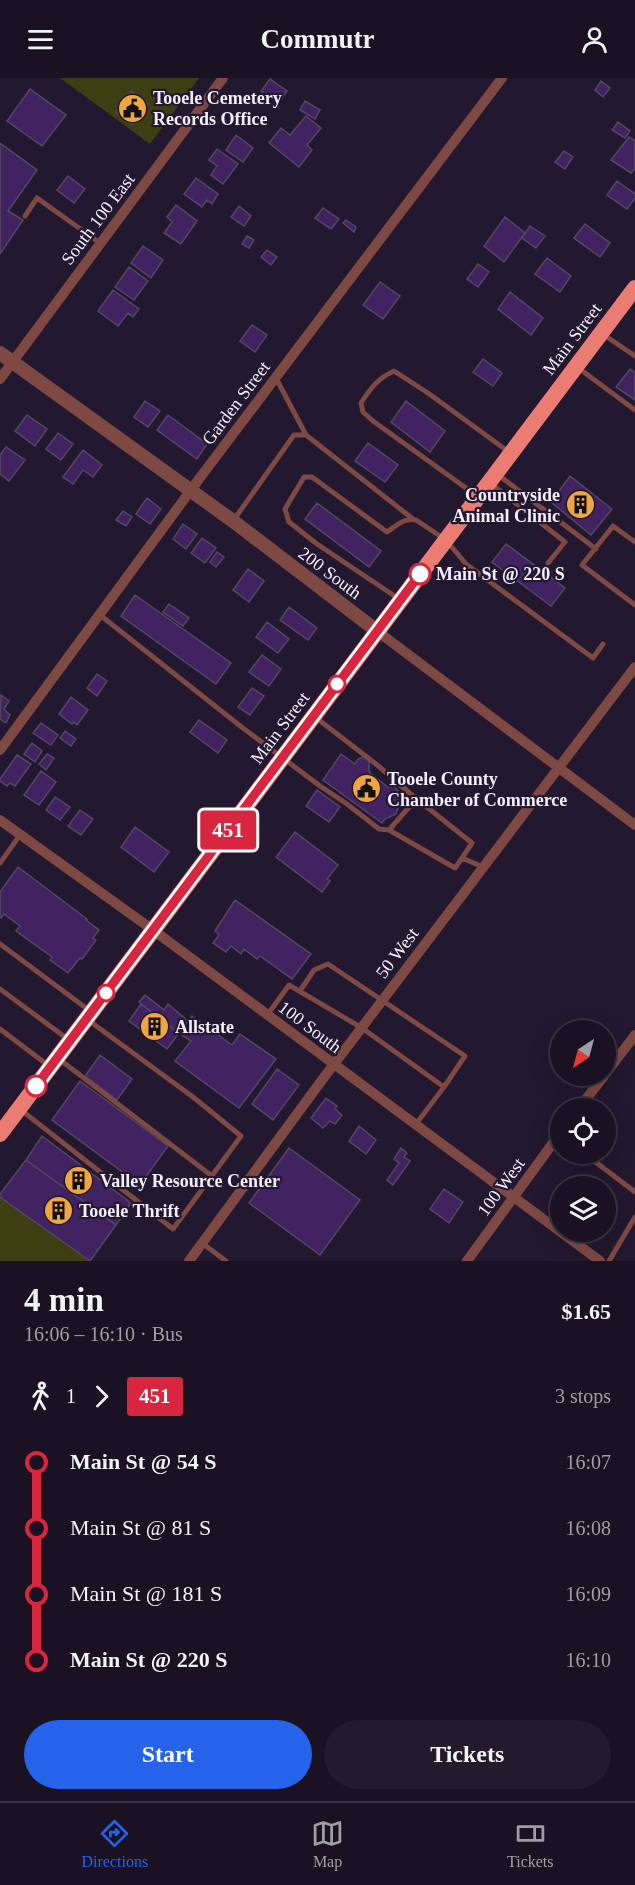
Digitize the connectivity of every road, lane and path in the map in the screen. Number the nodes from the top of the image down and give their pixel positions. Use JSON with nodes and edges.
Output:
{"nodes":[{"id":1,"x":223,"y":78,"type":"edge"},
{"id":2,"x":502,"y":78,"type":"edge"},
{"id":3,"x":25,"y":216,"type":"dead end"},
{"id":4,"x":100,"y":243,"type":"junction"},
{"id":5,"x":635,"y":288,"type":"edge"},
{"id":6,"x":601,"y":333,"type":"junction"},
{"id":7,"x":0,"y":353,"type":"edge"},
{"id":8,"x":635,"y":356,"type":"edge"},
{"id":9,"x":12,"y":362,"type":"junction"},
{"id":10,"x":576,"y":366,"type":"junction"},
{"id":11,"x":276,"y":378,"type":"junction"},
{"id":12,"x":0,"y":379,"type":"edge"},
{"id":13,"x":635,"y":410,"type":"edge"},
{"id":14,"x":306,"y":435,"type":"junction"},
{"id":15,"x":511,"y":453,"type":"junction"},
{"id":16,"x":493,"y":477,"type":"junction"},
{"id":17,"x":191,"y":491,"type":"junction"},
{"id":18,"x":478,"y":497,"type":"junction"},
{"id":19,"x":413,"y":519,"type":"junction"},
{"id":20,"x":233,"y":522,"type":"junction"},
{"id":21,"x":446,"y":540,"type":"junction"},
{"id":22,"x":635,"y":542,"type":"edge"},
{"id":23,"x":596,"y":549,"type":"junction"},
{"id":24,"x":548,"y":563,"type":"dead end"},
{"id":25,"x":400,"y":600,"type":"junction"},
{"id":26,"x":635,"y":605,"type":"edge"},
{"id":27,"x":100,"y":614,"type":"junction"},
{"id":28,"x":377,"y":631,"type":"junction"},
{"id":29,"x":603,"y":644,"type":"dead end"},
{"id":30,"x":635,"y":667,"type":"edge"},
{"id":31,"x":314,"y":716,"type":"junction"},
{"id":32,"x":0,"y":750,"type":"edge"},
{"id":33,"x":283,"y":757,"type":"junction"},
{"id":34,"x":560,"y":767,"type":"junction"},
{"id":35,"x":413,"y":796,"type":"junction"},
{"id":36,"x":0,"y":820,"type":"edge"},
{"id":37,"x":635,"y":825,"type":"edge"},
{"id":38,"x":389,"y":830,"type":"junction"},
{"id":39,"x":20,"y":835,"type":"junction"},
{"id":40,"x":462,"y":858,"type":"junction"},
{"id":41,"x":0,"y":863,"type":"edge"},
{"id":42,"x":483,"y":867,"type":"junction"},
{"id":43,"x":153,"y":930,"type":"junction"},
{"id":44,"x":0,"y":944,"type":"edge"},
{"id":45,"x":0,"y":989,"type":"edge"},
{"id":46,"x":300,"y":991,"type":"junction"},
{"id":47,"x":383,"y":1000,"type":"junction"},
{"id":48,"x":89,"y":1015,"type":"junction"},
{"id":49,"x":267,"y":1016,"type":"junction"},
{"id":50,"x":362,"y":1028,"type":"junction"},
{"id":51,"x":0,"y":1029,"type":"edge"},
{"id":52,"x":635,"y":1035,"type":"edge"},
{"id":53,"x":70,"y":1041,"type":"junction"},
{"id":54,"x":616,"y":1060,"type":"edge"},
{"id":55,"x":54,"y":1062,"type":"junction"},
{"id":56,"x":334,"y":1065,"type":"junction"},
{"id":57,"x":596,"y":1086,"type":"edge"},
{"id":58,"x":444,"y":1087,"type":"junction"},
{"id":59,"x":587,"y":1098,"type":"edge"},
{"id":60,"x":19,"y":1109,"type":"junction"},
{"id":61,"x":416,"y":1124,"type":"junction"},
{"id":62,"x":0,"y":1134,"type":"edge"},
{"id":63,"x":550,"y":1149,"type":"edge"},
{"id":64,"x":598,"y":1164,"type":"edge"},
{"id":65,"x":212,"y":1176,"type":"junction"},
{"id":66,"x":635,"y":1192,"type":"edge"},
{"id":67,"x":514,"y":1196,"type":"junction"},
{"id":68,"x":635,"y":1217,"type":"edge"},
{"id":69,"x":202,"y":1243,"type":"junction"},
{"id":70,"x":189,"y":1261,"type":"edge"},
{"id":71,"x":226,"y":1261,"type":"edge"},
{"id":72,"x":467,"y":1261,"type":"edge"},
{"id":73,"x":600,"y":1261,"type":"edge"},
{"id":74,"x":609,"y":1261,"type":"edge"}],
"edges":[{"from":1,"to":4,"type":"street","name":"South 100 East"},
{"from":2,"to":11,"type":"street","name":"Garden Street"},
{"from":3,"to":4,"type":"lane"},
{"from":4,"to":9,"type":"street","name":"South 100 East"},
{"from":5,"to":6,"type":"highway","name":"Main Street"},
{"from":6,"to":8,"type":"lane"},
{"from":6,"to":10,"type":"highway","name":"Main Street"},
{"from":7,"to":9,"type":"street","name":"200 South"},
{"from":9,"to":12,"type":"street","name":"South 100 East"},
{"from":9,"to":17,"type":"street","name":"200 South"},
{"from":10,"to":13,"type":"lane"},
{"from":10,"to":15,"type":"highway","name":"Main Street"},
{"from":11,"to":14,"type":"lane"},
{"from":11,"to":17,"type":"street","name":"Garden Street"},
{"from":14,"to":19,"type":"lane"},
{"from":14,"to":20,"type":"lane"},
{"from":15,"to":16,"type":"highway","name":"Main Street"},
{"from":15,"to":18,"type":"lane"},
{"from":16,"to":18,"type":"highway","name":"Main Street"},
{"from":16,"to":23,"type":"lane"},
{"from":16,"to":24,"type":"lane"},
{"from":17,"to":20,"type":"street","name":"200 South"},
{"from":17,"to":27,"type":"street","name":"Garden Street"},
{"from":18,"to":21,"type":"highway","name":"Main Street"},
{"from":19,"to":21,"type":"lane"},
{"from":19,"to":25,"type":"lane"},
{"from":20,"to":28,"type":"street","name":"200 South"},
{"from":21,"to":25,"type":"highway","name":"Main Street"},
{"from":21,"to":29,"type":"lane"},
{"from":22,"to":23,"type":"lane"},
{"from":23,"to":26,"type":"lane"},
{"from":25,"to":28,"type":"highway","name":"Main Street"},
{"from":27,"to":32,"type":"street","name":"Garden Street"},
{"from":27,"to":33,"type":"lane"},
{"from":28,"to":31,"type":"highway","name":"Main Street"},
{"from":28,"to":34,"type":"street","name":"200 South"},
{"from":30,"to":34,"type":"street","name":"50 West"},
{"from":31,"to":33,"type":"highway","name":"Main Street"},
{"from":31,"to":35,"type":"lane"},
{"from":33,"to":38,"type":"lane"},
{"from":33,"to":43,"type":"highway","name":"Main Street"},
{"from":34,"to":37,"type":"street","name":"200 South"},
{"from":34,"to":42,"type":"street","name":"50 West"},
{"from":35,"to":38,"type":"lane"},
{"from":35,"to":40,"type":"lane"},
{"from":36,"to":39,"type":"street","name":"100 South"},
{"from":38,"to":40,"type":"lane"},
{"from":39,"to":41,"type":"lane"},
{"from":39,"to":43,"type":"street","name":"100 South"},
{"from":40,"to":42,"type":"lane"},
{"from":42,"to":47,"type":"street","name":"50 West"},
{"from":43,"to":48,"type":"highway","name":"Main Street"},
{"from":43,"to":49,"type":"street","name":"100 South"},
{"from":44,"to":48,"type":"lane"},
{"from":45,"to":53,"type":"lane"},
{"from":46,"to":47,"type":"lane"},
{"from":46,"to":49,"type":"lane"},
{"from":46,"to":50,"type":"lane"},
{"from":47,"to":50,"type":"street","name":"50 West"},
{"from":47,"to":58,"type":"lane"},
{"from":48,"to":53,"type":"highway","name":"Main Street"},
{"from":48,"to":65,"type":"lane"},
{"from":49,"to":56,"type":"street","name":"100 South"},
{"from":50,"to":56,"type":"street","name":"50 West"},
{"from":50,"to":58,"type":"lane"},
{"from":51,"to":55,"type":"lane"},
{"from":52,"to":54,"type":"street"},
{"from":53,"to":55,"type":"highway","name":"Main Street"},
{"from":55,"to":60,"type":"highway","name":"Main Street"},
{"from":55,"to":65,"type":"lane"},
{"from":56,"to":61,"type":"street","name":"100 South"},
{"from":56,"to":69,"type":"street","name":"50 West"},
{"from":57,"to":59,"type":"street"},
{"from":58,"to":61,"type":"lane"},
{"from":60,"to":62,"type":"highway","name":"Main Street"},
{"from":60,"to":65,"type":"lane"},
{"from":61,"to":67,"type":"street","name":"100 South"},
{"from":63,"to":67,"type":"street","name":"100 West"},
{"from":64,"to":66,"type":"lane"},
{"from":67,"to":72,"type":"street","name":"100 West"},
{"from":67,"to":73,"type":"street","name":"100 South"},
{"from":68,"to":74,"type":"lane"},
{"from":69,"to":70,"type":"street","name":"50 West"},
{"from":69,"to":71,"type":"lane"}]}
